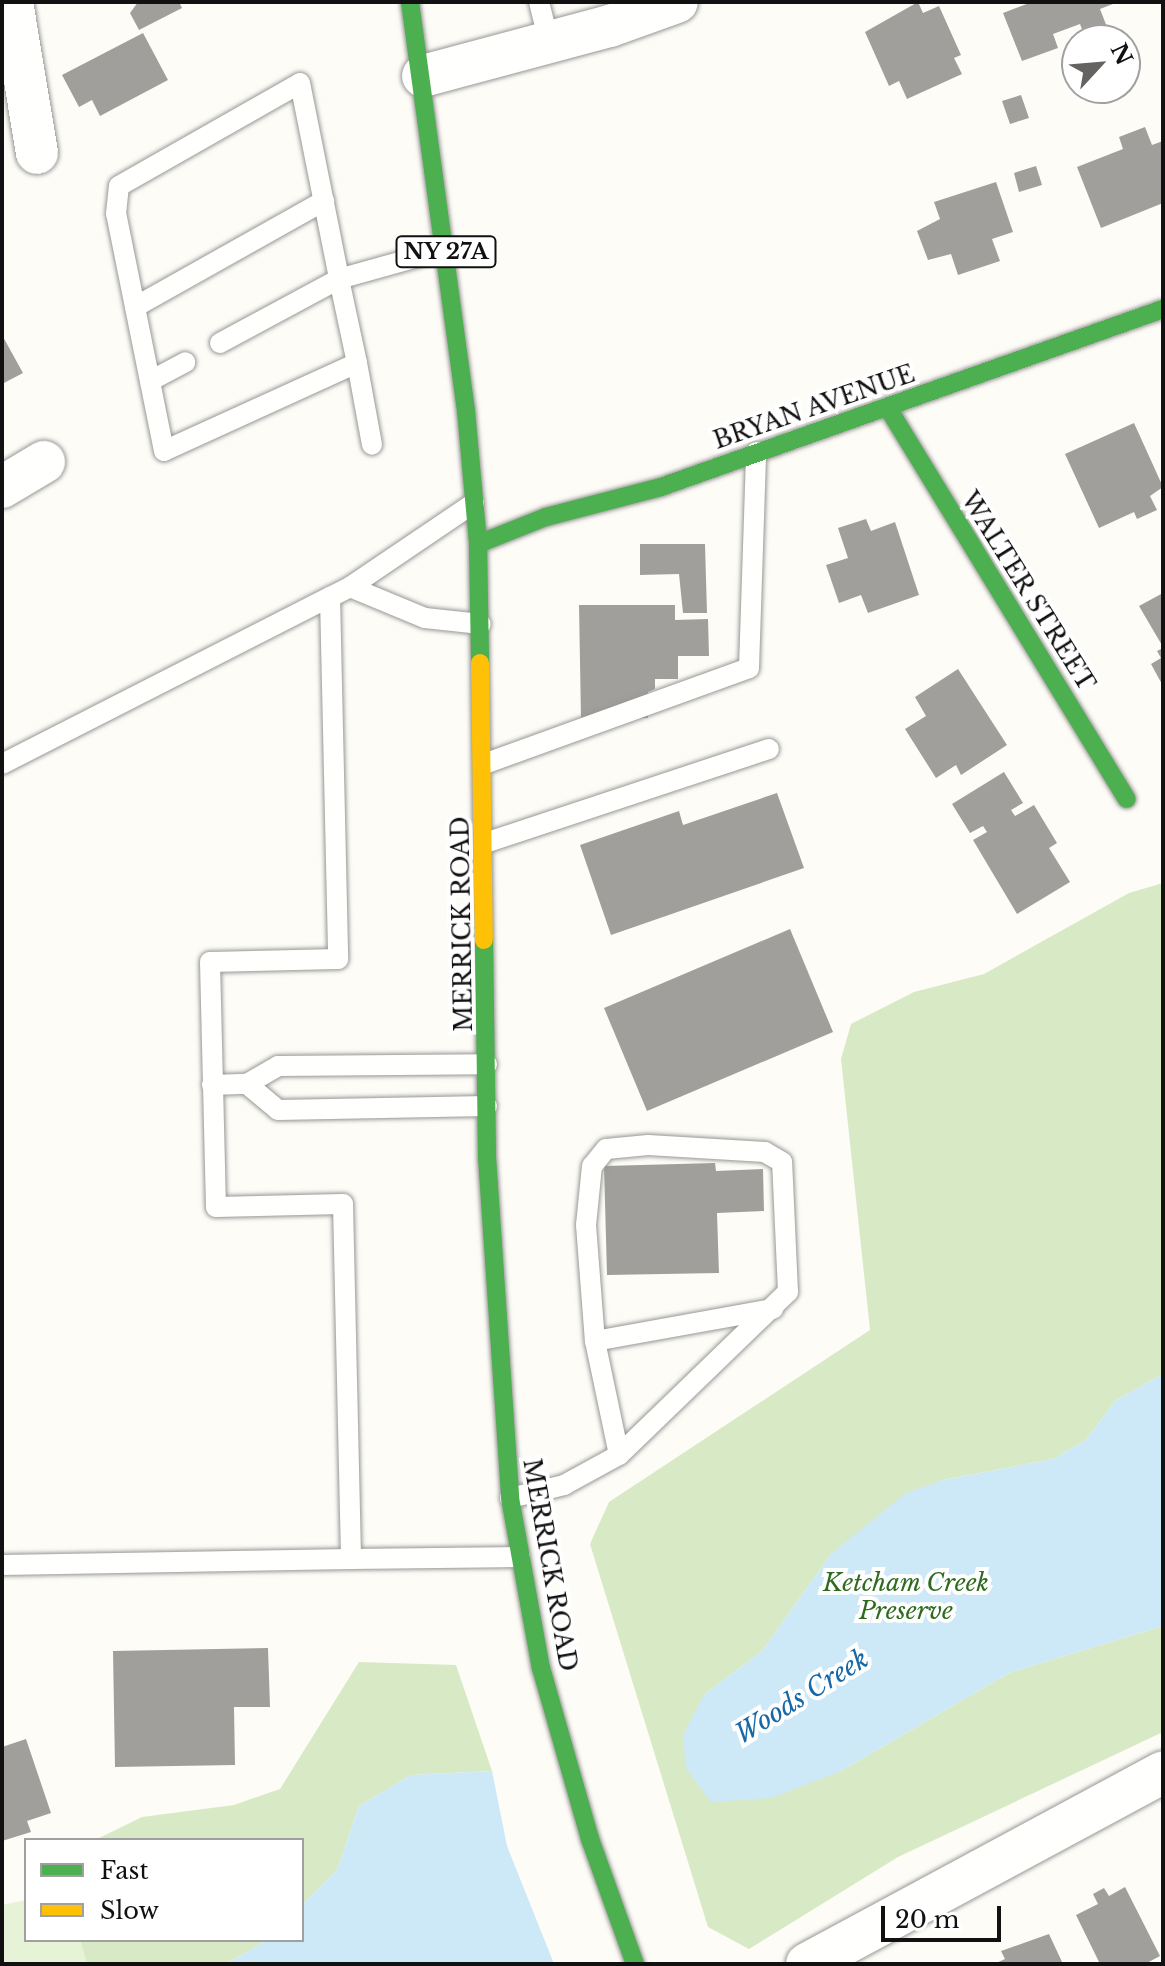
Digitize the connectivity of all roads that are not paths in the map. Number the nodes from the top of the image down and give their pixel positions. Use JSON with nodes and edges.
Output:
{"nodes":[{"id":1,"x":12,"y":2,"type":"edge"},
{"id":2,"x":410,"y":2,"type":"edge"},
{"id":3,"x":539,"y":2,"type":"edge"},
{"id":4,"x":677,"y":2,"type":"edge"},
{"id":5,"x":549,"y":42,"type":"junction"},
{"id":6,"x":423,"y":76,"type":"junction"},
{"id":7,"x":37,"y":153,"type":"dead end"},
{"id":8,"x":324,"y":201,"type":"junction"},
{"id":9,"x":446,"y":249,"type":"junction"},
{"id":10,"x":339,"y":279,"type":"junction"},
{"id":11,"x":135,"y":307,"type":"junction"},
{"id":12,"x":1163,"y":309,"type":"edge"},
{"id":13,"x":220,"y":343,"type":"dead end"},
{"id":14,"x":185,"y":362,"type":"dead end"},
{"id":15,"x":357,"y":363,"type":"junction"},
{"id":16,"x":150,"y":381,"type":"junction"},
{"id":17,"x":888,"y":408,"type":"junction"},
{"id":18,"x":372,"y":445,"type":"dead end"},
{"id":19,"x":756,"y":452,"type":"junction"},
{"id":20,"x":44,"y":462,"type":"dead end"},
{"id":21,"x":2,"y":487,"type":"edge"},
{"id":22,"x":474,"y":503,"type":"junction"},
{"id":23,"x":478,"y":544,"type":"junction"},
{"id":24,"x":350,"y":587,"type":"junction"},
{"id":25,"x":330,"y":597,"type":"junction"},
{"id":26,"x":482,"y":624,"type":"junction"},
{"id":27,"x":769,"y":749,"type":"dead end"},
{"id":28,"x":2,"y":764,"type":"edge"},
{"id":29,"x":484,"y":764,"type":"junction"},
{"id":30,"x":1127,"y":799,"type":"dead end"},
{"id":31,"x":485,"y":843,"type":"junction"},
{"id":32,"x":487,"y":1064,"type":"junction"},
{"id":33,"x":247,"y":1084,"type":"junction"},
{"id":34,"x":212,"y":1085,"type":"junction"},
{"id":35,"x":487,"y":1106,"type":"junction"},
{"id":36,"x":773,"y":1309,"type":"junction"},
{"id":37,"x":595,"y":1341,"type":"junction"},
{"id":38,"x":619,"y":1455,"type":"junction"},
{"id":39,"x":510,"y":1498,"type":"junction"},
{"id":40,"x":520,"y":1557,"type":"junction"},
{"id":41,"x":351,"y":1559,"type":"junction"},
{"id":42,"x":2,"y":1565,"type":"edge"},
{"id":43,"x":1163,"y":1772,"type":"edge"},
{"id":44,"x":635,"y":1964,"type":"edge"},
{"id":45,"x":807,"y":1964,"type":"edge"}],
"edges":[{"from":1,"to":7,"type":"street"},
{"from":2,"to":6,"type":"main road","name":"MERRICK ROAD","number":"NY 27A"},
{"from":3,"to":5,"type":"lane"},
{"from":4,"to":5,"type":"street"},
{"from":5,"to":6,"type":"street"},
{"from":6,"to":9,"type":"main road","name":"MERRICK ROAD","number":"NY 27A"},
{"from":8,"to":10,"type":"lane"},
{"from":8,"to":11,"type":"lane"},
{"from":8,"to":11,"type":"lane"},
{"from":9,"to":10,"type":"lane"},
{"from":9,"to":22,"type":"main road","name":"MERRICK ROAD","number":"NY 27A"},
{"from":10,"to":13,"type":"lane"},
{"from":10,"to":15,"type":"lane"},
{"from":11,"to":16,"type":"lane"},
{"from":12,"to":17,"type":"main road","name":"BRYAN AVENUE"},
{"from":14,"to":16,"type":"lane"},
{"from":15,"to":16,"type":"lane"},
{"from":15,"to":18,"type":"lane"},
{"from":17,"to":19,"type":"main road","name":"BRYAN AVENUE"},
{"from":17,"to":30,"type":"main road","name":"WALTER STREET"},
{"from":19,"to":23,"type":"main road","name":"BRYAN AVENUE"},
{"from":19,"to":29,"type":"lane"},
{"from":20,"to":21,"type":"street"},
{"from":22,"to":23,"type":"main road","name":"MERRICK ROAD","number":"NY 27A"},
{"from":22,"to":24,"type":"lane"},
{"from":23,"to":26,"type":"main road","name":"MERRICK ROAD"},
{"from":24,"to":25,"type":"lane"},
{"from":24,"to":26,"type":"lane"},
{"from":25,"to":28,"type":"lane"},
{"from":25,"to":34,"type":"lane"},
{"from":26,"to":29,"type":"main road","name":"MERRICK ROAD"},
{"from":27,"to":31,"type":"lane"},
{"from":29,"to":31,"type":"main road","name":"MERRICK ROAD"},
{"from":31,"to":32,"type":"main road","name":"MERRICK ROAD"},
{"from":32,"to":33,"type":"lane"},
{"from":32,"to":35,"type":"main road","name":"MERRICK ROAD"},
{"from":33,"to":34,"type":"lane"},
{"from":33,"to":35,"type":"lane"},
{"from":34,"to":41,"type":"lane"},
{"from":35,"to":39,"type":"main road","name":"MERRICK ROAD"},
{"from":36,"to":37,"type":"lane"},
{"from":36,"to":37,"type":"lane"},
{"from":36,"to":38,"type":"lane"},
{"from":37,"to":38,"type":"lane"},
{"from":38,"to":39,"type":"lane"},
{"from":39,"to":40,"type":"main road","name":"MERRICK ROAD"},
{"from":40,"to":41,"type":"lane"},
{"from":40,"to":44,"type":"main road","name":"MERRICK ROAD"},
{"from":41,"to":42,"type":"lane"},
{"from":43,"to":45,"type":"street"}]}
